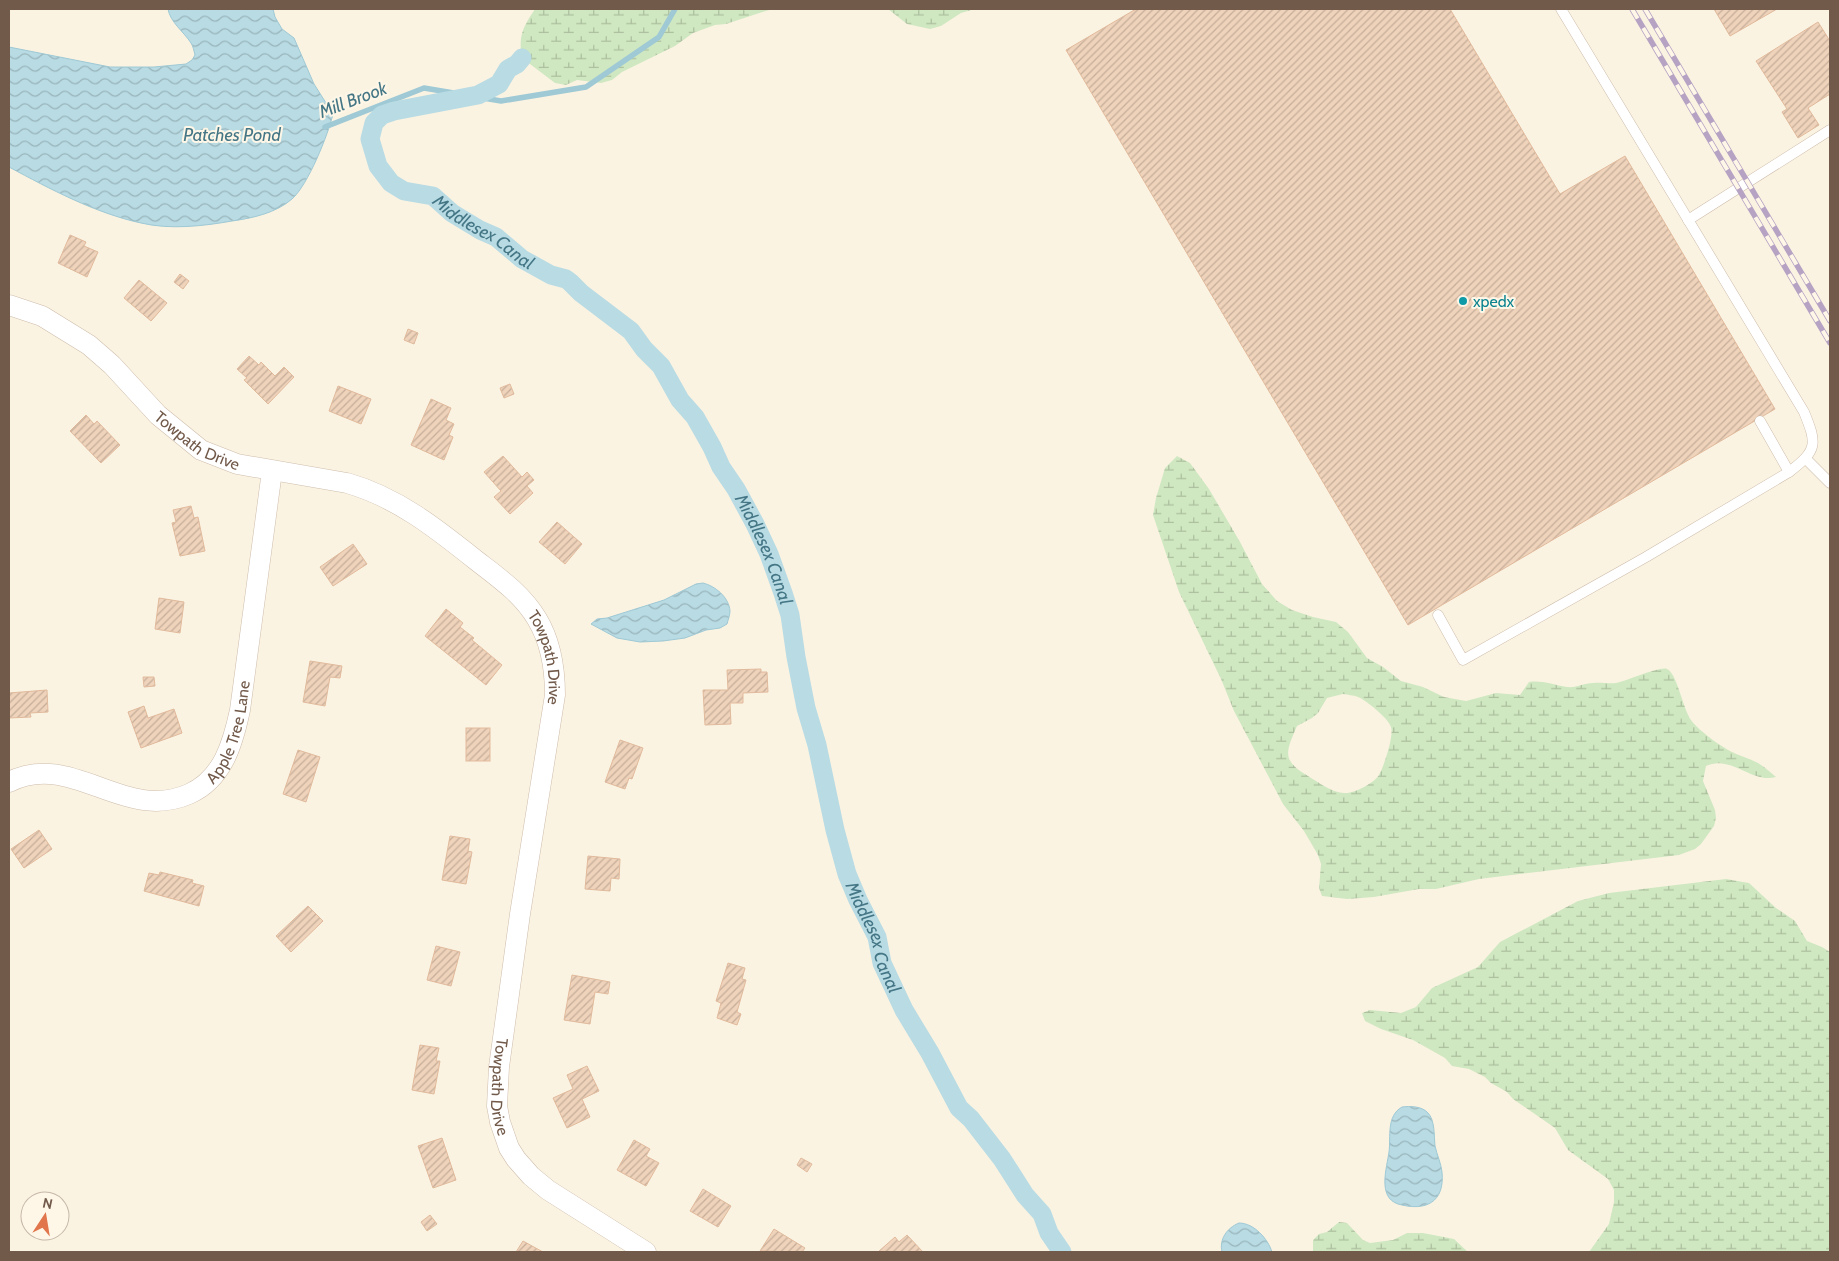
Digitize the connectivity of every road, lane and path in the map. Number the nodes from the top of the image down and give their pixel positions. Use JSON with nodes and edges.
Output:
{"nodes":[{"id":1,"x":1561,"y":9,"type":"edge"},
{"id":2,"x":1830,"y":130,"type":"edge"},
{"id":3,"x":1688,"y":220,"type":"junction"},
{"id":4,"x":9,"y":305,"type":"edge"},
{"id":5,"x":1760,"y":421,"type":"dead end"},
{"id":6,"x":1806,"y":459,"type":"junction"},
{"id":7,"x":272,"y":470,"type":"junction"},
{"id":8,"x":1789,"y":472,"type":"junction"},
{"id":9,"x":1830,"y":483,"type":"edge"},
{"id":10,"x":1438,"y":614,"type":"dead end"},
{"id":11,"x":9,"y":782,"type":"edge"},
{"id":12,"x":646,"y":1252,"type":"edge"}],
"edges":[{"from":1,"to":3,"type":"lane"},
{"from":2,"to":3,"type":"lane"},
{"from":3,"to":6,"type":"lane"},
{"from":4,"to":7,"type":"street","name":"Towpath Drive"},
{"from":5,"to":8,"type":"lane"},
{"from":6,"to":8,"type":"lane"},
{"from":6,"to":9,"type":"lane"},
{"from":7,"to":11,"type":"street","name":"Apple Tree Lane"},
{"from":7,"to":12,"type":"street","name":"Towpath Drive"},
{"from":8,"to":10,"type":"lane"}]}
